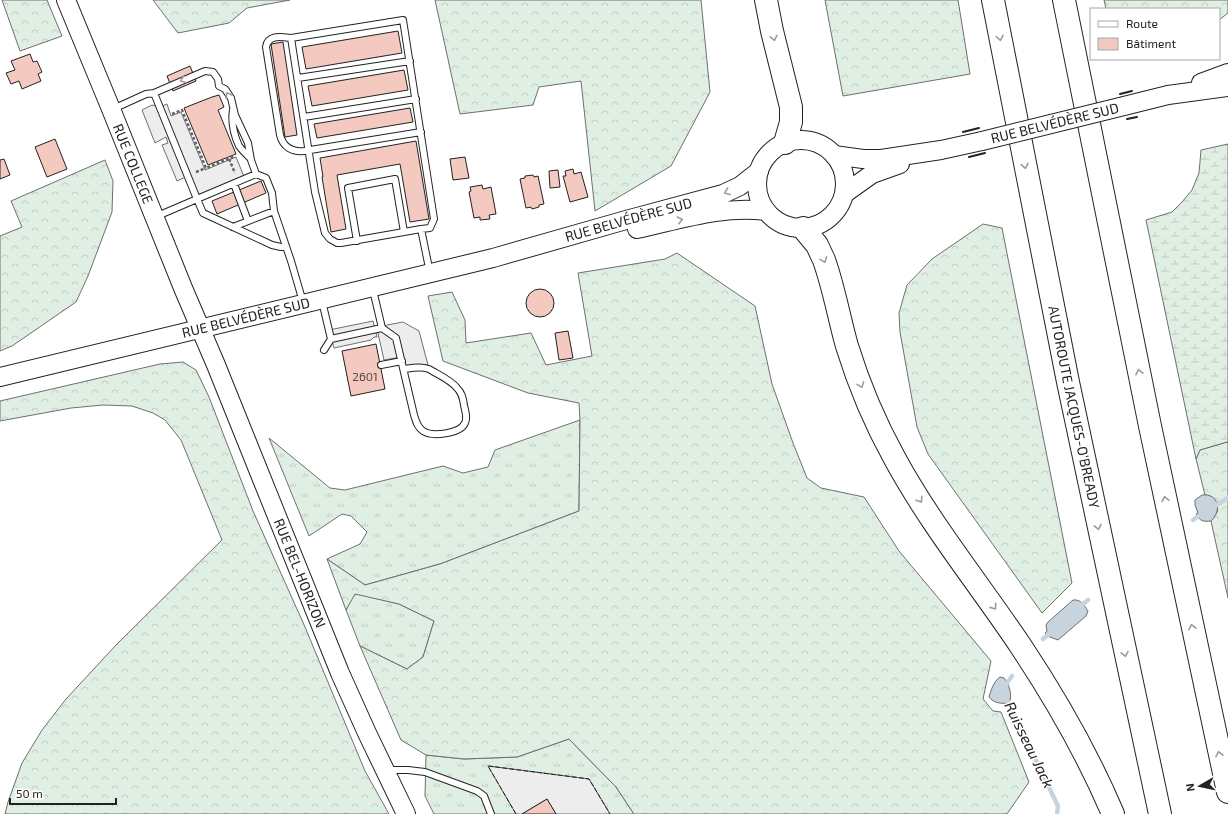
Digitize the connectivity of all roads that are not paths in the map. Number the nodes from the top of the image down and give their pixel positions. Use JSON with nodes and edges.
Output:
{"nodes":[{"id":1,"x":66,"y":0,"type":"edge"},
{"id":2,"x":766,"y":0,"type":"edge"},
{"id":3,"x":993,"y":0,"type":"edge"},
{"id":4,"x":1064,"y":0,"type":"edge"},
{"id":5,"x":291,"y":38,"type":"junction"},
{"id":6,"x":410,"y":61,"type":"junction"},
{"id":7,"x":1228,"y":73,"type":"edge"},
{"id":8,"x":298,"y":78,"type":"junction"},
{"id":9,"x":1228,"y":87,"type":"edge"},
{"id":10,"x":154,"y":93,"type":"junction"},
{"id":11,"x":1168,"y":95,"type":"junction"},
{"id":12,"x":416,"y":99,"type":"junction"},
{"id":13,"x":233,"y":107,"type":"junction"},
{"id":14,"x":111,"y":109,"type":"junction"},
{"id":15,"x":304,"y":117,"type":"junction"},
{"id":16,"x":421,"y":132,"type":"junction"},
{"id":17,"x":785,"y":143,"type":"junction"},
{"id":18,"x":309,"y":150,"type":"junction"},
{"id":19,"x":941,"y":150,"type":"junction"},
{"id":20,"x":834,"y":154,"type":"junction"},
{"id":21,"x":250,"y":160,"type":"junction"},
{"id":22,"x":759,"y":170,"type":"junction"},
{"id":23,"x":256,"y":174,"type":"junction"},
{"id":24,"x":234,"y":184,"type":"junction"},
{"id":25,"x":844,"y":194,"type":"junction"},
{"id":26,"x":197,"y":199,"type":"junction"},
{"id":27,"x":274,"y":211,"type":"junction"},
{"id":28,"x":766,"y":211,"type":"junction"},
{"id":29,"x":154,"y":217,"type":"junction"},
{"id":30,"x":248,"y":221,"type":"junction"},
{"id":31,"x":234,"y":227,"type":"junction"},
{"id":32,"x":803,"y":228,"type":"junction"},
{"id":33,"x":421,"y":229,"type":"junction"},
{"id":34,"x":404,"y":232,"type":"junction"},
{"id":35,"x":357,"y":241,"type":"junction"},
{"id":36,"x":286,"y":246,"type":"junction"},
{"id":37,"x":493,"y":258,"type":"junction"},
{"id":38,"x":430,"y":273,"type":"junction"},
{"id":39,"x":372,"y":287,"type":"junction"},
{"id":40,"x":321,"y":299,"type":"junction"},
{"id":41,"x":303,"y":303,"type":"junction"},
{"id":42,"x":200,"y":328,"type":"junction"},
{"id":43,"x":382,"y":328,"type":"junction"},
{"id":44,"x":331,"y":339,"type":"junction"},
{"id":45,"x":324,"y":350,"type":"dead end"},
{"id":46,"x":402,"y":361,"type":"junction"},
{"id":47,"x":381,"y":365,"type":"dead end"},
{"id":48,"x":404,"y":369,"type":"junction"},
{"id":49,"x":0,"y":377,"type":"edge"},
{"id":50,"x":384,"y":770,"type":"junction"},
{"id":51,"x":1228,"y":792,"type":"edge"},
{"id":52,"x":406,"y":814,"type":"edge"},
{"id":53,"x":492,"y":814,"type":"edge"},
{"id":54,"x":1113,"y":814,"type":"edge"},
{"id":55,"x":1160,"y":814,"type":"edge"}],
"edges":[{"from":1,"to":14,"type":"street","name":"RUE COLLEGE"},
{"from":2,"to":17,"type":"highway","one_way":true},
{"from":3,"to":55,"type":"highway","name":"AUTOROUTE JACQUES-O'BREADY","one_way":true},
{"from":51,"to":4,"type":"highway","one_way":true},
{"from":5,"to":6,"type":"lane"},
{"from":5,"to":8,"type":"lane"},
{"from":5,"to":18,"type":"lane"},
{"from":6,"to":8,"type":"lane"},
{"from":6,"to":12,"type":"lane"},
{"from":7,"to":11,"type":"street","name":"RUE BELVÉDÈRE SUD"},
{"from":8,"to":15,"type":"lane"},
{"from":9,"to":11,"type":"street","name":"RUE BELVÉDÈRE SUD"},
{"from":13,"to":10,"type":"lane","one_way":true},
{"from":10,"to":14,"type":"lane"},
{"from":10,"to":26,"type":"lane"},
{"from":11,"to":19,"type":"street","name":"RUE BELVÉDÈRE SUD","bridge":true},
{"from":12,"to":15,"type":"lane"},
{"from":12,"to":16,"type":"lane"},
{"from":13,"to":21,"type":"lane"},
{"from":13,"to":21,"type":"lane"},
{"from":14,"to":29,"type":"street","name":"RUE COLLEGE"},
{"from":15,"to":18,"type":"lane"},
{"from":16,"to":18,"type":"lane"},
{"from":16,"to":33,"type":"lane"},
{"from":17,"to":20,"type":"street"},
{"from":17,"to":22,"type":"street"},
{"from":18,"to":35,"type":"lane"},
{"from":19,"to":20,"type":"street","name":"RUE BELVÉDÈRE SUD"},
{"from":19,"to":25,"type":"street","name":"RUE BELVÉDÈRE SUD"},
{"from":20,"to":25,"type":"street"},
{"from":21,"to":23,"type":"lane"},
{"from":22,"to":28,"type":"street"},
{"from":22,"to":37,"type":"street","name":"RUE BELVÉDÈRE SUD","one_way":true},
{"from":23,"to":24,"type":"lane"},
{"from":23,"to":27,"type":"lane"},
{"from":24,"to":26,"type":"lane"},
{"from":24,"to":30,"type":"lane"},
{"from":25,"to":32,"type":"street"},
{"from":26,"to":29,"type":"lane"},
{"from":26,"to":31,"type":"lane"},
{"from":27,"to":30,"type":"lane"},
{"from":27,"to":36,"type":"lane"},
{"from":28,"to":32,"type":"street"},
{"from":37,"to":28,"type":"street","name":"RUE BELVÉDÈRE SUD","one_way":true},
{"from":29,"to":42,"type":"street","name":"RUE COLLEGE"},
{"from":30,"to":31,"type":"lane"},
{"from":31,"to":36,"type":"lane"},
{"from":32,"to":54,"type":"highway","one_way":true},
{"from":33,"to":34,"type":"lane"},
{"from":33,"to":38,"type":"lane"},
{"from":34,"to":35,"type":"lane"},
{"from":34,"to":35,"type":"lane"},
{"from":36,"to":41,"type":"lane"},
{"from":37,"to":38,"type":"street","name":"RUE BELVÉDÈRE SUD"},
{"from":38,"to":39,"type":"street","name":"RUE BELVÉDÈRE SUD"},
{"from":39,"to":40,"type":"street","name":"RUE BELVÉDÈRE SUD"},
{"from":39,"to":43,"type":"lane"},
{"from":40,"to":41,"type":"street","name":"RUE BELVÉDÈRE SUD"},
{"from":40,"to":44,"type":"lane"},
{"from":41,"to":42,"type":"street","name":"RUE BELVÉDÈRE SUD"},
{"from":42,"to":49,"type":"street","name":"RUE BELVÉDÈRE SUD"},
{"from":42,"to":50,"type":"street","name":"RUE BEL-HORIZON"},
{"from":43,"to":44,"type":"lane"},
{"from":43,"to":46,"type":"lane"},
{"from":44,"to":45,"type":"lane"},
{"from":46,"to":47,"type":"lane"},
{"from":46,"to":48,"type":"lane"},
{"from":48,"to":48,"type":"lane"},
{"from":50,"to":52,"type":"street","name":"RUE BEL-HORIZON"},
{"from":50,"to":53,"type":"lane"}]}
